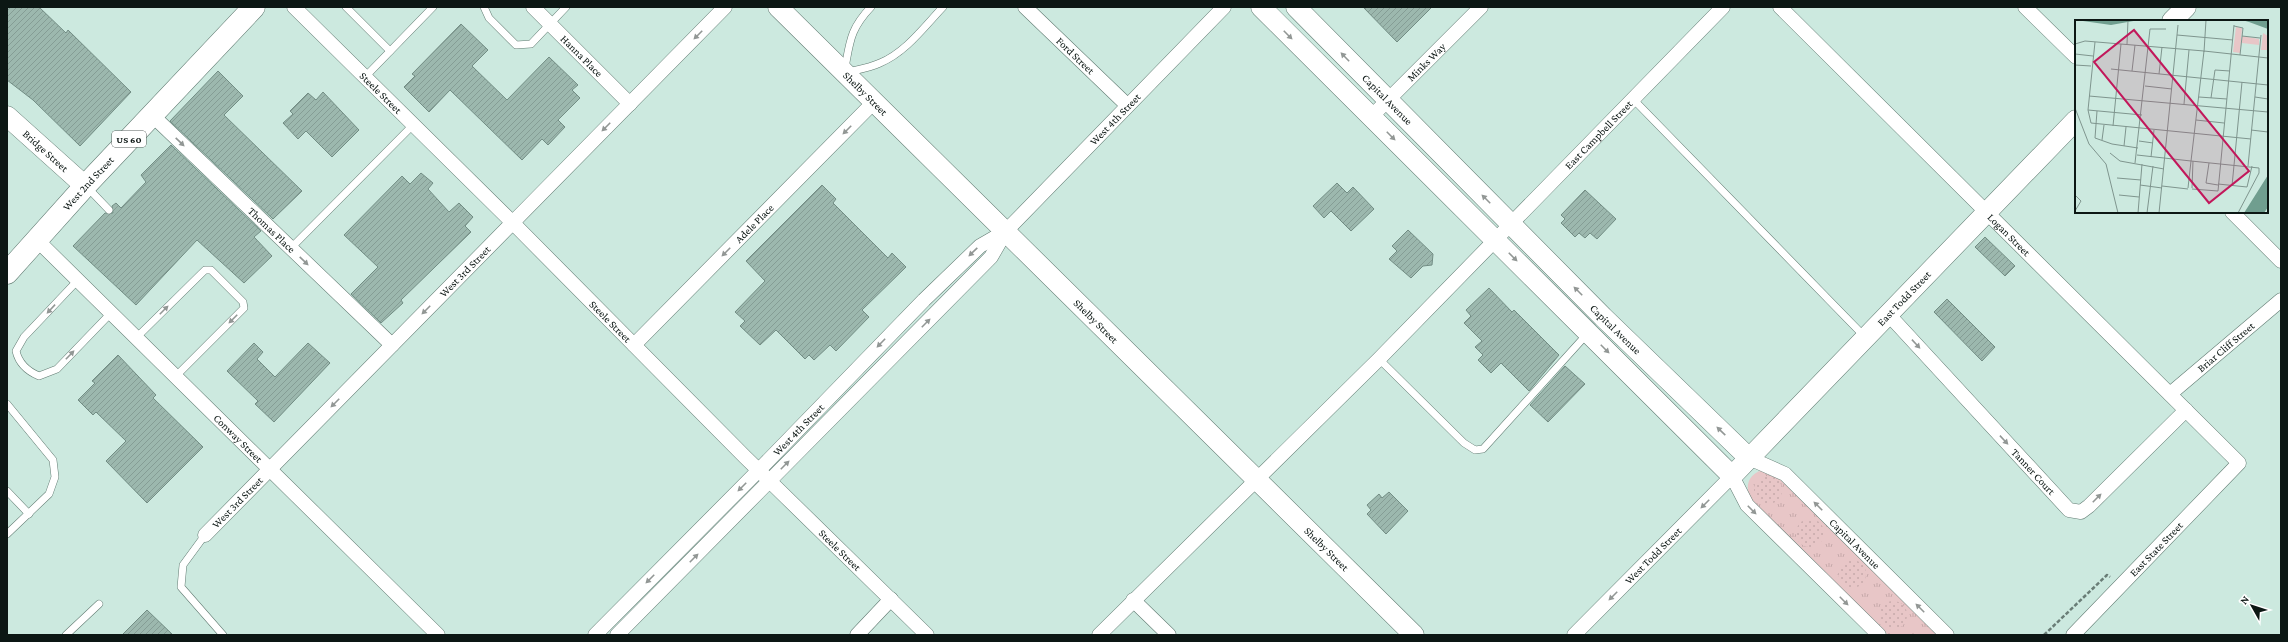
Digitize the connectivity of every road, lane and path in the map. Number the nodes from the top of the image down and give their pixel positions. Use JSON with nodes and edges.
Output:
{"nodes":[{"id":1,"x":254,"y":7,"type":"edge"},
{"id":2,"x":294,"y":7,"type":"edge"},
{"id":3,"x":346,"y":7,"type":"edge"},
{"id":4,"x":433,"y":7,"type":"edge"},
{"id":5,"x":484,"y":7,"type":"edge"},
{"id":6,"x":533,"y":7,"type":"edge"},
{"id":7,"x":566,"y":7,"type":"edge"},
{"id":8,"x":725,"y":7,"type":"edge"},
{"id":9,"x":778,"y":7,"type":"edge"},
{"id":10,"x":872,"y":7,"type":"edge"},
{"id":11,"x":943,"y":7,"type":"edge"},
{"id":12,"x":1025,"y":7,"type":"edge"},
{"id":13,"x":1224,"y":7,"type":"edge"},
{"id":14,"x":1261,"y":7,"type":"edge"},
{"id":15,"x":1296,"y":7,"type":"edge"},
{"id":16,"x":1481,"y":7,"type":"edge"},
{"id":17,"x":1724,"y":7,"type":"edge"},
{"id":18,"x":1780,"y":7,"type":"edge"},
{"id":19,"x":2025,"y":7,"type":"edge"},
{"id":20,"x":2186,"y":7,"type":"edge"},
{"id":21,"x":2173,"y":20,"type":"edge"},
{"id":22,"x":551,"y":24,"type":"junction"},
{"id":23,"x":390,"y":51,"type":"junction"},
{"id":24,"x":2075,"y":57,"type":"edge"},
{"id":25,"x":844,"y":73,"type":"junction"},
{"id":26,"x":365,"y":77,"type":"junction"},
{"id":27,"x":1633,"y":100,"type":"junction"},
{"id":28,"x":1387,"y":101,"type":"junction"},
{"id":29,"x":874,"y":102,"type":"junction"},
{"id":30,"x":630,"y":104,"type":"junction"},
{"id":31,"x":1126,"y":105,"type":"junction"},
{"id":32,"x":152,"y":115,"type":"junction"},
{"id":33,"x":7,"y":116,"type":"edge"},
{"id":34,"x":1371,"y":117,"type":"junction"},
{"id":35,"x":2075,"y":121,"type":"edge"},
{"id":36,"x":413,"y":124,"type":"junction"},
{"id":37,"x":85,"y":186,"type":"junction"},
{"id":38,"x":109,"y":210,"type":"dead end"},
{"id":39,"x":1987,"y":212,"type":"junction"},
{"id":40,"x":2233,"y":213,"type":"edge"},
{"id":41,"x":513,"y":223,"type":"junction"},
{"id":42,"x":1511,"y":224,"type":"junction"},
{"id":43,"x":1006,"y":231,"type":"junction"},
{"id":44,"x":1496,"y":240,"type":"junction"},
{"id":45,"x":38,"y":241,"type":"junction"},
{"id":46,"x":291,"y":248,"type":"junction"},
{"id":47,"x":2281,"y":261,"type":"edge"},
{"id":48,"x":7,"y":274,"type":"edge"},
{"id":49,"x":78,"y":280,"type":"junction"},
{"id":50,"x":2281,"y":300,"type":"edge"},
{"id":51,"x":111,"y":312,"type":"junction"},
{"id":52,"x":1889,"y":315,"type":"junction"},
{"id":53,"x":1596,"y":325,"type":"junction"},
{"id":54,"x":136,"y":338,"type":"junction"},
{"id":55,"x":1866,"y":338,"type":"junction"},
{"id":56,"x":392,"y":345,"type":"junction"},
{"id":57,"x":634,"y":345,"type":"junction"},
{"id":58,"x":1379,"y":359,"type":"junction"},
{"id":59,"x":176,"y":376,"type":"junction"},
{"id":60,"x":2170,"y":394,"type":"junction"},
{"id":61,"x":7,"y":404,"type":"edge"},
{"id":62,"x":2186,"y":410,"type":"junction"},
{"id":63,"x":1749,"y":458,"type":"junction"},
{"id":64,"x":2239,"y":463,"type":"joint"},
{"id":65,"x":271,"y":469,"type":"junction"},
{"id":66,"x":759,"y":470,"type":"junction"},
{"id":67,"x":1732,"y":476,"type":"junction"},
{"id":68,"x":1257,"y":480,"type":"junction"},
{"id":69,"x":770,"y":481,"type":"junction"},
{"id":70,"x":7,"y":491,"type":"edge"},
{"id":71,"x":28,"y":514,"type":"junction"},
{"id":72,"x":7,"y":534,"type":"edge"},
{"id":73,"x":205,"y":535,"type":"joint"},
{"id":74,"x":2114,"y":574,"type":"dead end"},
{"id":75,"x":891,"y":599,"type":"junction"},
{"id":76,"x":1133,"y":600,"type":"junction"},
{"id":77,"x":99,"y":604,"type":"dead end"},
{"id":78,"x":66,"y":635,"type":"edge"},
{"id":79,"x":223,"y":635,"type":"edge"},
{"id":80,"x":438,"y":635,"type":"edge"},
{"id":81,"x":595,"y":635,"type":"edge"},
{"id":82,"x":617,"y":635,"type":"edge"},
{"id":83,"x":857,"y":635,"type":"edge"},
{"id":84,"x":928,"y":635,"type":"edge"},
{"id":85,"x":1099,"y":635,"type":"edge"},
{"id":86,"x":1169,"y":635,"type":"edge"},
{"id":87,"x":1414,"y":635,"type":"edge"},
{"id":88,"x":1574,"y":635,"type":"edge"},
{"id":89,"x":1879,"y":635,"type":"edge"},
{"id":90,"x":1948,"y":635,"type":"edge"},
{"id":91,"x":2044,"y":635,"type":"edge"},
{"id":92,"x":2073,"y":635,"type":"edge"}],
"edges":[{"from":1,"to":32,"type":"main road","name":"West 2nd Street","number":"US 60"},
{"from":2,"to":26,"type":"street","name":"Steele Street"},
{"from":3,"to":23,"type":"lane"},
{"from":4,"to":23,"type":"lane"},
{"from":5,"to":22,"type":"lane"},
{"from":6,"to":22,"type":"street","name":"Hanna Place"},
{"from":7,"to":22,"type":"lane"},
{"from":8,"to":30,"type":"street","name":"West 3rd Street","one_way":true},
{"from":9,"to":25,"type":"main road","name":"Shelby Street"},
{"from":10,"to":25,"type":"lane"},
{"from":11,"to":25,"type":"lane"},
{"from":12,"to":31,"type":"street","name":"Ford Street"},
{"from":13,"to":31,"type":"street","name":"West 4th Street"},
{"from":14,"to":34,"type":"main road","name":"Capital Avenue","one_way":true},
{"from":28,"to":15,"type":"main road","name":"Capital Avenue","one_way":true},
{"from":16,"to":28,"type":"street","name":"Minks Way"},
{"from":17,"to":27,"type":"street","name":"East Campbell Street"},
{"from":18,"to":39,"type":"street","name":"Logan Street"},
{"from":19,"to":24,"type":"street"},
{"from":20,"to":21,"type":"main road"},
{"from":22,"to":30,"type":"street","name":"Hanna Place"},
{"from":23,"to":26,"type":"lane"},
{"from":25,"to":29,"type":"main road","name":"Shelby Street"},
{"from":26,"to":36,"type":"street","name":"Steele Street"},
{"from":27,"to":42,"type":"street","name":"East Campbell Street"},
{"from":27,"to":55,"type":"lane"},
{"from":28,"to":34,"type":"street","name":"Minks Way"},
{"from":42,"to":28,"type":"main road","name":"Capital Avenue","one_way":true},
{"from":29,"to":43,"type":"main road","name":"Shelby Street"},
{"from":29,"to":57,"type":"street","name":"Adele Place","one_way":true},
{"from":30,"to":41,"type":"street","name":"West 3rd Street","one_way":true},
{"from":31,"to":43,"type":"street","name":"West 4th Street"},
{"from":32,"to":37,"type":"main road","name":"West 2nd Street","number":"US 60"},
{"from":32,"to":46,"type":"street","name":"Thomas Place","one_way":true},
{"from":33,"to":37,"type":"main road","name":"Bridge Street"},
{"from":34,"to":44,"type":"main road","name":"Capital Avenue","one_way":true},
{"from":35,"to":39,"type":"main road","name":"East Todd Street"},
{"from":36,"to":41,"type":"street","name":"Steele Street"},
{"from":36,"to":46,"type":"lane"},
{"from":37,"to":38,"type":"lane"},
{"from":37,"to":45,"type":"main road","name":"West 2nd Street","number":"US 60"},
{"from":39,"to":52,"type":"main road","name":"East Todd Street"},
{"from":39,"to":60,"type":"street","name":"Logan Street"},
{"from":40,"to":47,"type":"street"},
{"from":41,"to":56,"type":"street","name":"West 3rd Street","one_way":true},
{"from":41,"to":57,"type":"street","name":"Steele Street"},
{"from":42,"to":44,"type":"street","name":"East Campbell Street"},
{"from":53,"to":42,"type":"main road","name":"Capital Avenue","one_way":true},
{"from":43,"to":66,"type":"street","name":"West 4th Street","one_way":true},
{"from":43,"to":68,"type":"main road","name":"Shelby Street"},
{"from":69,"to":43,"type":"street","name":"West 4th Street","one_way":true},
{"from":44,"to":53,"type":"main road","name":"Capital Avenue","one_way":true},
{"from":44,"to":58,"type":"street","name":"East Campbell Street"},
{"from":45,"to":48,"type":"main road","name":"West 2nd Street","number":"US 60"},
{"from":45,"to":49,"type":"street","name":"Conway Street"},
{"from":46,"to":56,"type":"street","name":"Thomas Place","one_way":true},
{"from":49,"to":51,"type":"street","name":"Conway Street"},
{"from":49,"to":51,"type":"lane","one_way":true},
{"from":50,"to":60,"type":"street","name":"Briar Cliff Street"},
{"from":51,"to":54,"type":"street","name":"Conway Street"},
{"from":52,"to":55,"type":"main road","name":"East Todd Street"},
{"from":52,"to":62,"type":"street","name":"Tanner Court","one_way":true},
{"from":53,"to":58,"type":"lane"},
{"from":63,"to":53,"type":"main road","name":"Capital Avenue","one_way":true},
{"from":53,"to":67,"type":"main road","name":"Capital Avenue","one_way":true},
{"from":54,"to":59,"type":"street","name":"Conway Street"},
{"from":54,"to":59,"type":"lane","one_way":true},
{"from":55,"to":63,"type":"main road","name":"East Todd Street"},
{"from":56,"to":65,"type":"street","name":"West 3rd Street","one_way":true},
{"from":57,"to":66,"type":"street","name":"Steele Street"},
{"from":58,"to":68,"type":"street","name":"East Campbell Street"},
{"from":59,"to":65,"type":"street","name":"Conway Street"},
{"from":60,"to":62,"type":"street","name":"Logan Street"},
{"from":61,"to":71,"type":"lane"},
{"from":62,"to":64,"type":"street","name":"Logan Street"},
{"from":63,"to":67,"type":"main road","name":"East Todd Street"},
{"from":90,"to":63,"type":"street","name":"Capital Avenue","one_way":true},
{"from":64,"to":92,"type":"street","name":"East State Street"},
{"from":65,"to":73,"type":"street","name":"West 3rd Street"},
{"from":65,"to":80,"type":"street","name":"Conway Street"},
{"from":66,"to":69,"type":"street","name":"Steele Street"},
{"from":66,"to":81,"type":"street","name":"West 4th Street","one_way":true},
{"from":67,"to":88,"type":"street","name":"West Todd Street","one_way":true},
{"from":67,"to":89,"type":"street","name":"Capital Avenue","one_way":true},
{"from":68,"to":76,"type":"street","name":"East Campbell Street"},
{"from":68,"to":87,"type":"main road","name":"Shelby Street"},
{"from":69,"to":75,"type":"street","name":"Steele Street"},
{"from":82,"to":69,"type":"street","name":"West 4th Street","one_way":true},
{"from":70,"to":71,"type":"lane"},
{"from":71,"to":72,"type":"lane"},
{"from":73,"to":79,"type":"lane"},
{"from":74,"to":91,"type":"path"},
{"from":75,"to":83,"type":"street"},
{"from":75,"to":84,"type":"street","name":"Steele Street"},
{"from":76,"to":85,"type":"street","name":"East Campbell Street"},
{"from":76,"to":86,"type":"street"},
{"from":77,"to":78,"type":"lane"}]}
